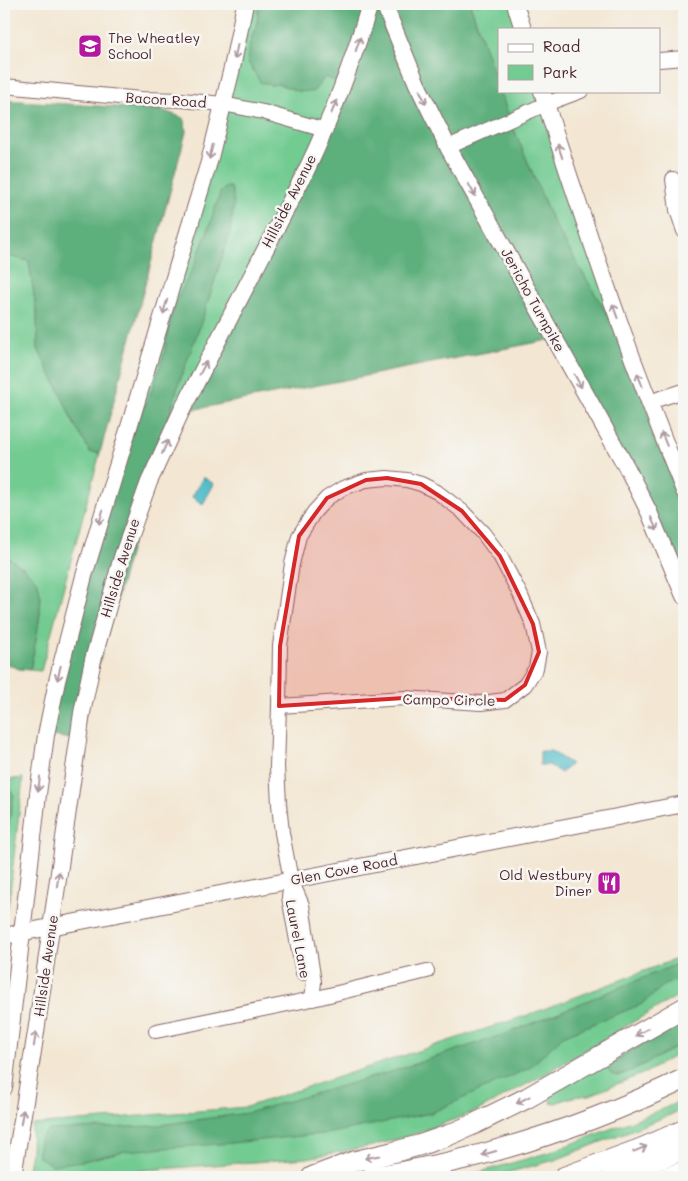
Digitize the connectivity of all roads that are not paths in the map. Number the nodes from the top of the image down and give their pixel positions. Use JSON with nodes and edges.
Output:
{"nodes":[{"id":1,"x":245,"y":4,"type":"edge"},
{"id":2,"x":370,"y":4,"type":"edge"},
{"id":3,"x":384,"y":4,"type":"edge"},
{"id":4,"x":515,"y":4,"type":"edge"},
{"id":5,"x":523,"y":28,"type":"edge"},
{"id":6,"x":684,"y":58,"type":"edge"},
{"id":7,"x":660,"y":60,"type":"edge"},
{"id":8,"x":4,"y":86,"type":"edge"},
{"id":9,"x":576,"y":92,"type":"edge"},
{"id":10,"x":544,"y":98,"type":"edge"},
{"id":11,"x":223,"y":104,"type":"junction"},
{"id":12,"x":325,"y":130,"type":"junction"},
{"id":13,"x":448,"y":147,"type":"junction"},
{"id":14,"x":673,"y":179,"type":"dead end"},
{"id":15,"x":684,"y":231,"type":"edge"},
{"id":16,"x":684,"y":391,"type":"edge"},
{"id":17,"x":649,"y":402,"type":"junction"},
{"id":18,"x":684,"y":492,"type":"edge"},
{"id":19,"x":684,"y":596,"type":"edge"},
{"id":20,"x":279,"y":706,"type":"junction"},
{"id":21,"x":684,"y":804,"type":"edge"},
{"id":22,"x":291,"y":880,"type":"junction"},
{"id":23,"x":51,"y":928,"type":"junction"},
{"id":24,"x":21,"y":933,"type":"junction"},
{"id":25,"x":4,"y":936,"type":"edge"},
{"id":26,"x":427,"y":971,"type":"dead end"},
{"id":27,"x":312,"y":999,"type":"junction"},
{"id":28,"x":684,"y":1008,"type":"edge"},
{"id":29,"x":156,"y":1031,"type":"dead end"},
{"id":30,"x":684,"y":1080,"type":"edge"},
{"id":31,"x":4,"y":1088,"type":"edge"},
{"id":32,"x":684,"y":1130,"type":"edge"},
{"id":33,"x":684,"y":1149,"type":"edge"},
{"id":34,"x":684,"y":1171,"type":"edge"},
{"id":35,"x":13,"y":1177,"type":"edge"},
{"id":36,"x":312,"y":1177,"type":"edge"},
{"id":37,"x":371,"y":1177,"type":"edge"},
{"id":38,"x":564,"y":1177,"type":"edge"},
{"id":39,"x":613,"y":1177,"type":"edge"},
{"id":40,"x":668,"y":1177,"type":"edge"}],
"edges":[{"from":1,"to":11,"type":"main road","name":"Hillside Avenue","one_way":true},
{"from":12,"to":2,"type":"main road","name":"Hillside Avenue","one_way":true},
{"from":3,"to":13,"type":"main road","name":"Jericho Turnpike","one_way":true},
{"from":4,"to":5,"type":"main road"},
{"from":6,"to":7,"type":"street"},
{"from":8,"to":11,"type":"street","name":"Bacon Road"},
{"from":9,"to":10,"type":"street"},
{"from":10,"to":13,"type":"street"},
{"from":17,"to":10,"type":"main road","one_way":true},
{"from":11,"to":12,"type":"street","name":"Bacon Road"},
{"from":11,"to":24,"type":"main road","name":"Hillside Avenue","one_way":true},
{"from":23,"to":12,"type":"main road","name":"Hillside Avenue","one_way":true},
{"from":13,"to":19,"type":"main road","name":"Jericho Turnpike","one_way":true},
{"from":14,"to":15,"type":"street"},
{"from":16,"to":17,"type":"street"},
{"from":18,"to":17,"type":"main road","one_way":true},
{"from":20,"to":20,"type":"street","name":"Campo Circle"},
{"from":20,"to":22,"type":"street","name":"Campo Circle"},
{"from":21,"to":22,"type":"main road","name":"Glen Cove Road"},
{"from":22,"to":23,"type":"main road","name":"Glen Cove Road"},
{"from":22,"to":27,"type":"street","name":"Laurel Lane"},
{"from":23,"to":24,"type":"main road","name":"Glen Cove Road"},
{"from":35,"to":23,"type":"main road","name":"Hillside Avenue","one_way":true},
{"from":24,"to":25,"type":"main road","name":"Glen Cove Road"},
{"from":24,"to":31,"type":"main road","name":"Hillside Avenue"},
{"from":26,"to":27,"type":"street"},
{"from":27,"to":29,"type":"street"},
{"from":28,"to":36,"type":"highway","one_way":true},
{"from":30,"to":37,"type":"highway","one_way":true},
{"from":38,"to":32,"type":"highway","one_way":true},
{"from":33,"to":39,"type":"highway"},
{"from":34,"to":40,"type":"highway"}]}
